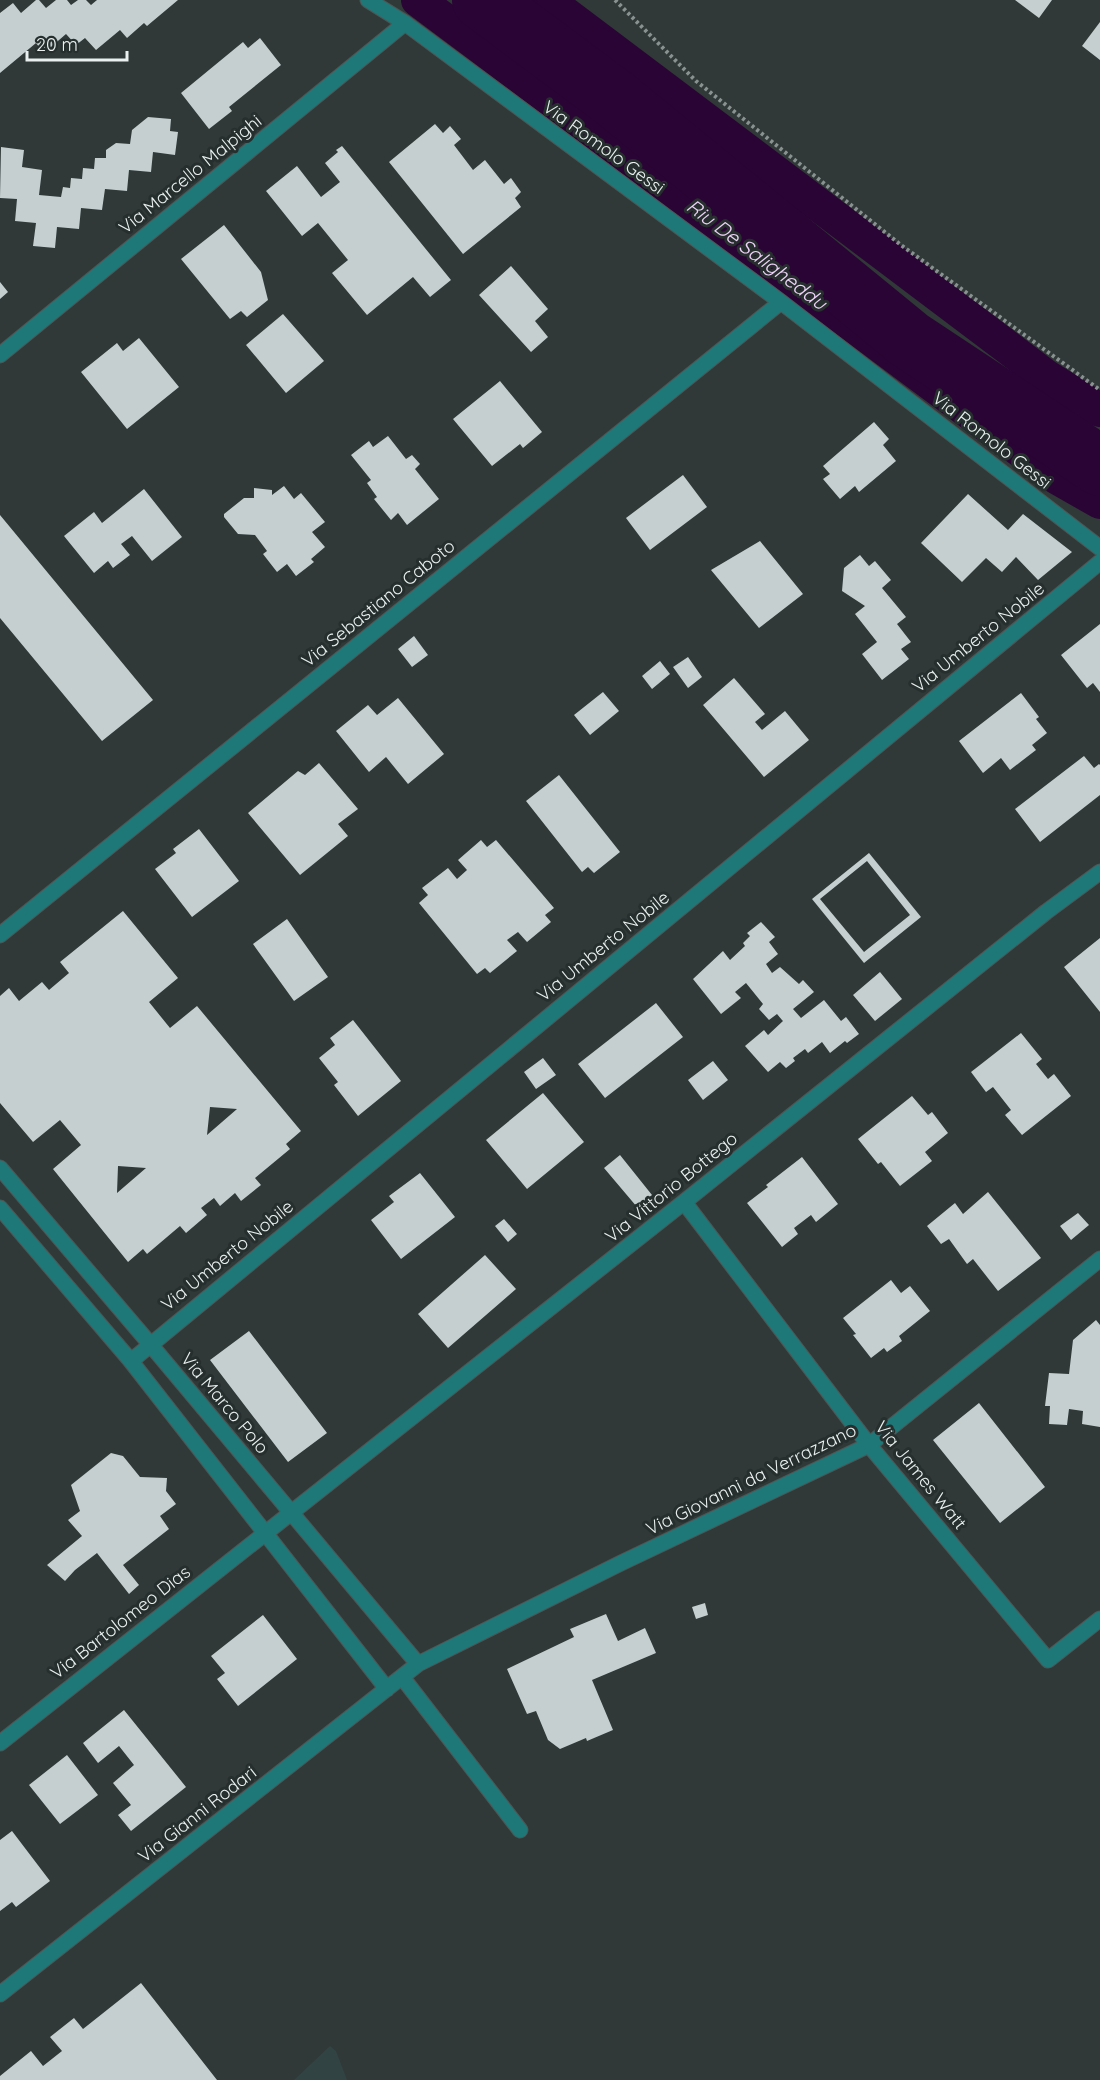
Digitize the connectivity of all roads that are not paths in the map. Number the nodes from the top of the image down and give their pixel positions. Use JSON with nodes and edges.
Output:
{"nodes":[{"id":1,"x":368,"y":0,"type":"edge"},
{"id":2,"x":405,"y":23,"type":"junction"},
{"id":3,"x":781,"y":302,"type":"junction"},
{"id":4,"x":0,"y":355,"type":"edge"},
{"id":5,"x":1100,"y":548,"type":"edge"},
{"id":6,"x":1100,"y":562,"type":"edge"},
{"id":7,"x":1100,"y":872,"type":"edge"},
{"id":8,"x":0,"y":935,"type":"edge"},
{"id":9,"x":0,"y":1168,"type":"edge"},
{"id":10,"x":684,"y":1202,"type":"junction"},
{"id":11,"x":0,"y":1208,"type":"edge"},
{"id":12,"x":1100,"y":1259,"type":"edge"},
{"id":13,"x":150,"y":1344,"type":"junction"},
{"id":14,"x":131,"y":1361,"type":"junction"},
{"id":15,"x":869,"y":1444,"type":"junction"},
{"id":16,"x":291,"y":1513,"type":"junction"},
{"id":17,"x":265,"y":1533,"type":"junction"},
{"id":18,"x":1100,"y":1619,"type":"edge"},
{"id":19,"x":417,"y":1664,"type":"junction"},
{"id":20,"x":402,"y":1677,"type":"junction"},
{"id":21,"x":387,"y":1689,"type":"junction"},
{"id":22,"x":0,"y":1743,"type":"edge"},
{"id":23,"x":520,"y":1830,"type":"dead end"},
{"id":24,"x":0,"y":1994,"type":"edge"}],
"edges":[{"from":1,"to":2,"type":"street","name":"Via Romolo Gessi"},
{"from":2,"to":3,"type":"street","name":"Via Romolo Gessi"},
{"from":2,"to":4,"type":"street","name":"Via Marcello Malpighi"},
{"from":3,"to":5,"type":"street","name":"Via Romolo Gessi"},
{"from":3,"to":8,"type":"street","name":"Via Sebastiano Caboto"},
{"from":6,"to":13,"type":"street","name":"Via Umberto Nobile"},
{"from":7,"to":10,"type":"street","name":"Via Vittorio Bottego"},
{"from":9,"to":13,"type":"street","name":"Via Marco Polo"},
{"from":10,"to":15,"type":"street","name":"Via James Watt"},
{"from":10,"to":16,"type":"street","name":"Via Vittorio Bottego"},
{"from":11,"to":14,"type":"street"},
{"from":12,"to":15,"type":"street","name":"Via Giovanni da Verrazzano"},
{"from":13,"to":14,"type":"street","name":"Via Umberto Nobile"},
{"from":13,"to":16,"type":"street","name":"Via Marco Polo"},
{"from":14,"to":17,"type":"street"},
{"from":15,"to":18,"type":"street","name":"Via James Watt"},
{"from":15,"to":19,"type":"street","name":"Via Giovanni da Verrazzano"},
{"from":16,"to":17,"type":"street","name":"Via Vittorio Bottego"},
{"from":16,"to":19,"type":"street","name":"Via Marco Polo"},
{"from":17,"to":21,"type":"street"},
{"from":17,"to":22,"type":"street","name":"Via Bartolomeo Dias"},
{"from":19,"to":20,"type":"street","name":"Via Gianni Rodari"},
{"from":20,"to":21,"type":"street","name":"Via Gianni Rodari"},
{"from":20,"to":23,"type":"street"},
{"from":21,"to":24,"type":"street","name":"Via Gianni Rodari"}]}
